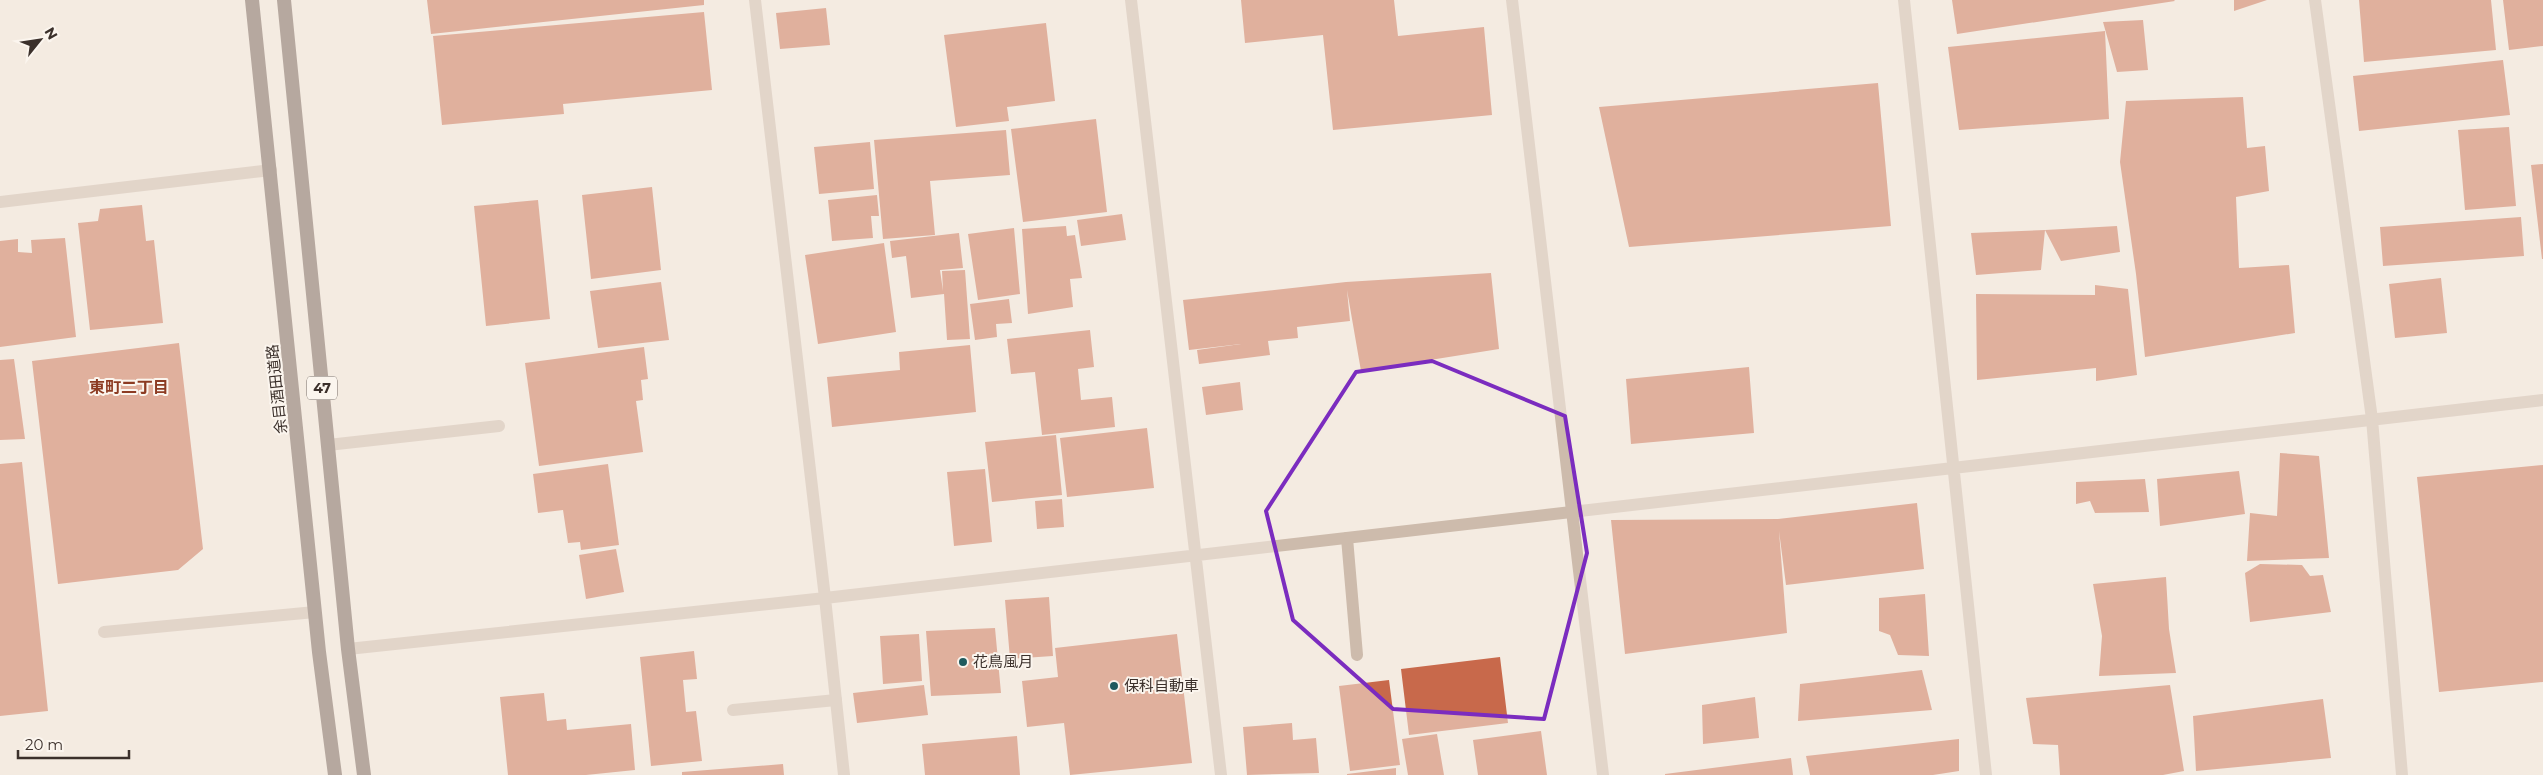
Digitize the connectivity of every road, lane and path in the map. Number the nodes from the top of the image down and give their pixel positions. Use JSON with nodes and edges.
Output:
{"nodes":[{"id":1,"x":252,"y":0,"type":"edge"},
{"id":2,"x":284,"y":0,"type":"edge"},
{"id":3,"x":755,"y":0,"type":"edge"},
{"id":4,"x":1131,"y":0,"type":"edge"},
{"id":5,"x":1512,"y":0,"type":"edge"},
{"id":6,"x":1904,"y":0,"type":"edge"},
{"id":7,"x":2314,"y":0,"type":"edge"},
{"id":8,"x":271,"y":170,"type":"junction"},
{"id":9,"x":0,"y":202,"type":"edge"},
{"id":10,"x":2543,"y":400,"type":"edge"},
{"id":11,"x":2372,"y":419,"type":"junction"},
{"id":12,"x":499,"y":426,"type":"dead end"},
{"id":13,"x":328,"y":445,"type":"junction"},
{"id":14,"x":1955,"y":468,"type":"junction"},
{"id":15,"x":1572,"y":513,"type":"junction"},
{"id":16,"x":1347,"y":538,"type":"junction"},
{"id":17,"x":1195,"y":555,"type":"junction"},
{"id":18,"x":825,"y":598,"type":"junction"},
{"id":19,"x":315,"y":612,"type":"junction"},
{"id":20,"x":104,"y":632,"type":"dead end"},
{"id":21,"x":348,"y":648,"type":"junction"},
{"id":22,"x":1357,"y":655,"type":"dead end"},
{"id":23,"x":836,"y":700,"type":"junction"},
{"id":24,"x":733,"y":710,"type":"dead end"},
{"id":25,"x":335,"y":775,"type":"edge"},
{"id":26,"x":364,"y":775,"type":"edge"},
{"id":27,"x":844,"y":775,"type":"edge"},
{"id":28,"x":1220,"y":775,"type":"edge"},
{"id":29,"x":1603,"y":775,"type":"edge"},
{"id":30,"x":1986,"y":775,"type":"edge"},
{"id":31,"x":2402,"y":775,"type":"edge"}],
"edges":[{"from":1,"to":8,"type":"highway","name":"余目酒田道路","number":"47"},
{"from":2,"to":13,"type":"highway","number":"47"},
{"from":3,"to":18,"type":"street"},
{"from":4,"to":17,"type":"street"},
{"from":5,"to":15,"type":"street"},
{"from":6,"to":14,"type":"street"},
{"from":7,"to":11,"type":"street"},
{"from":8,"to":9,"type":"street"},
{"from":8,"to":19,"type":"highway","name":"余目酒田道路","number":"47"},
{"from":10,"to":11,"type":"street"},
{"from":11,"to":14,"type":"street"},
{"from":11,"to":31,"type":"street"},
{"from":12,"to":13,"type":"street"},
{"from":13,"to":21,"type":"highway","number":"47"},
{"from":14,"to":15,"type":"street"},
{"from":14,"to":30,"type":"street"},
{"from":15,"to":16,"type":"street"},
{"from":15,"to":29,"type":"street"},
{"from":16,"to":17,"type":"street"},
{"from":16,"to":22,"type":"street"},
{"from":17,"to":18,"type":"street"},
{"from":17,"to":28,"type":"street"},
{"from":18,"to":21,"type":"street"},
{"from":18,"to":23,"type":"street"},
{"from":19,"to":20,"type":"street"},
{"from":19,"to":25,"type":"highway","name":"余目酒田道路","number":"47"},
{"from":21,"to":26,"type":"highway","number":"47"},
{"from":23,"to":24,"type":"street"},
{"from":23,"to":27,"type":"street"}]}
